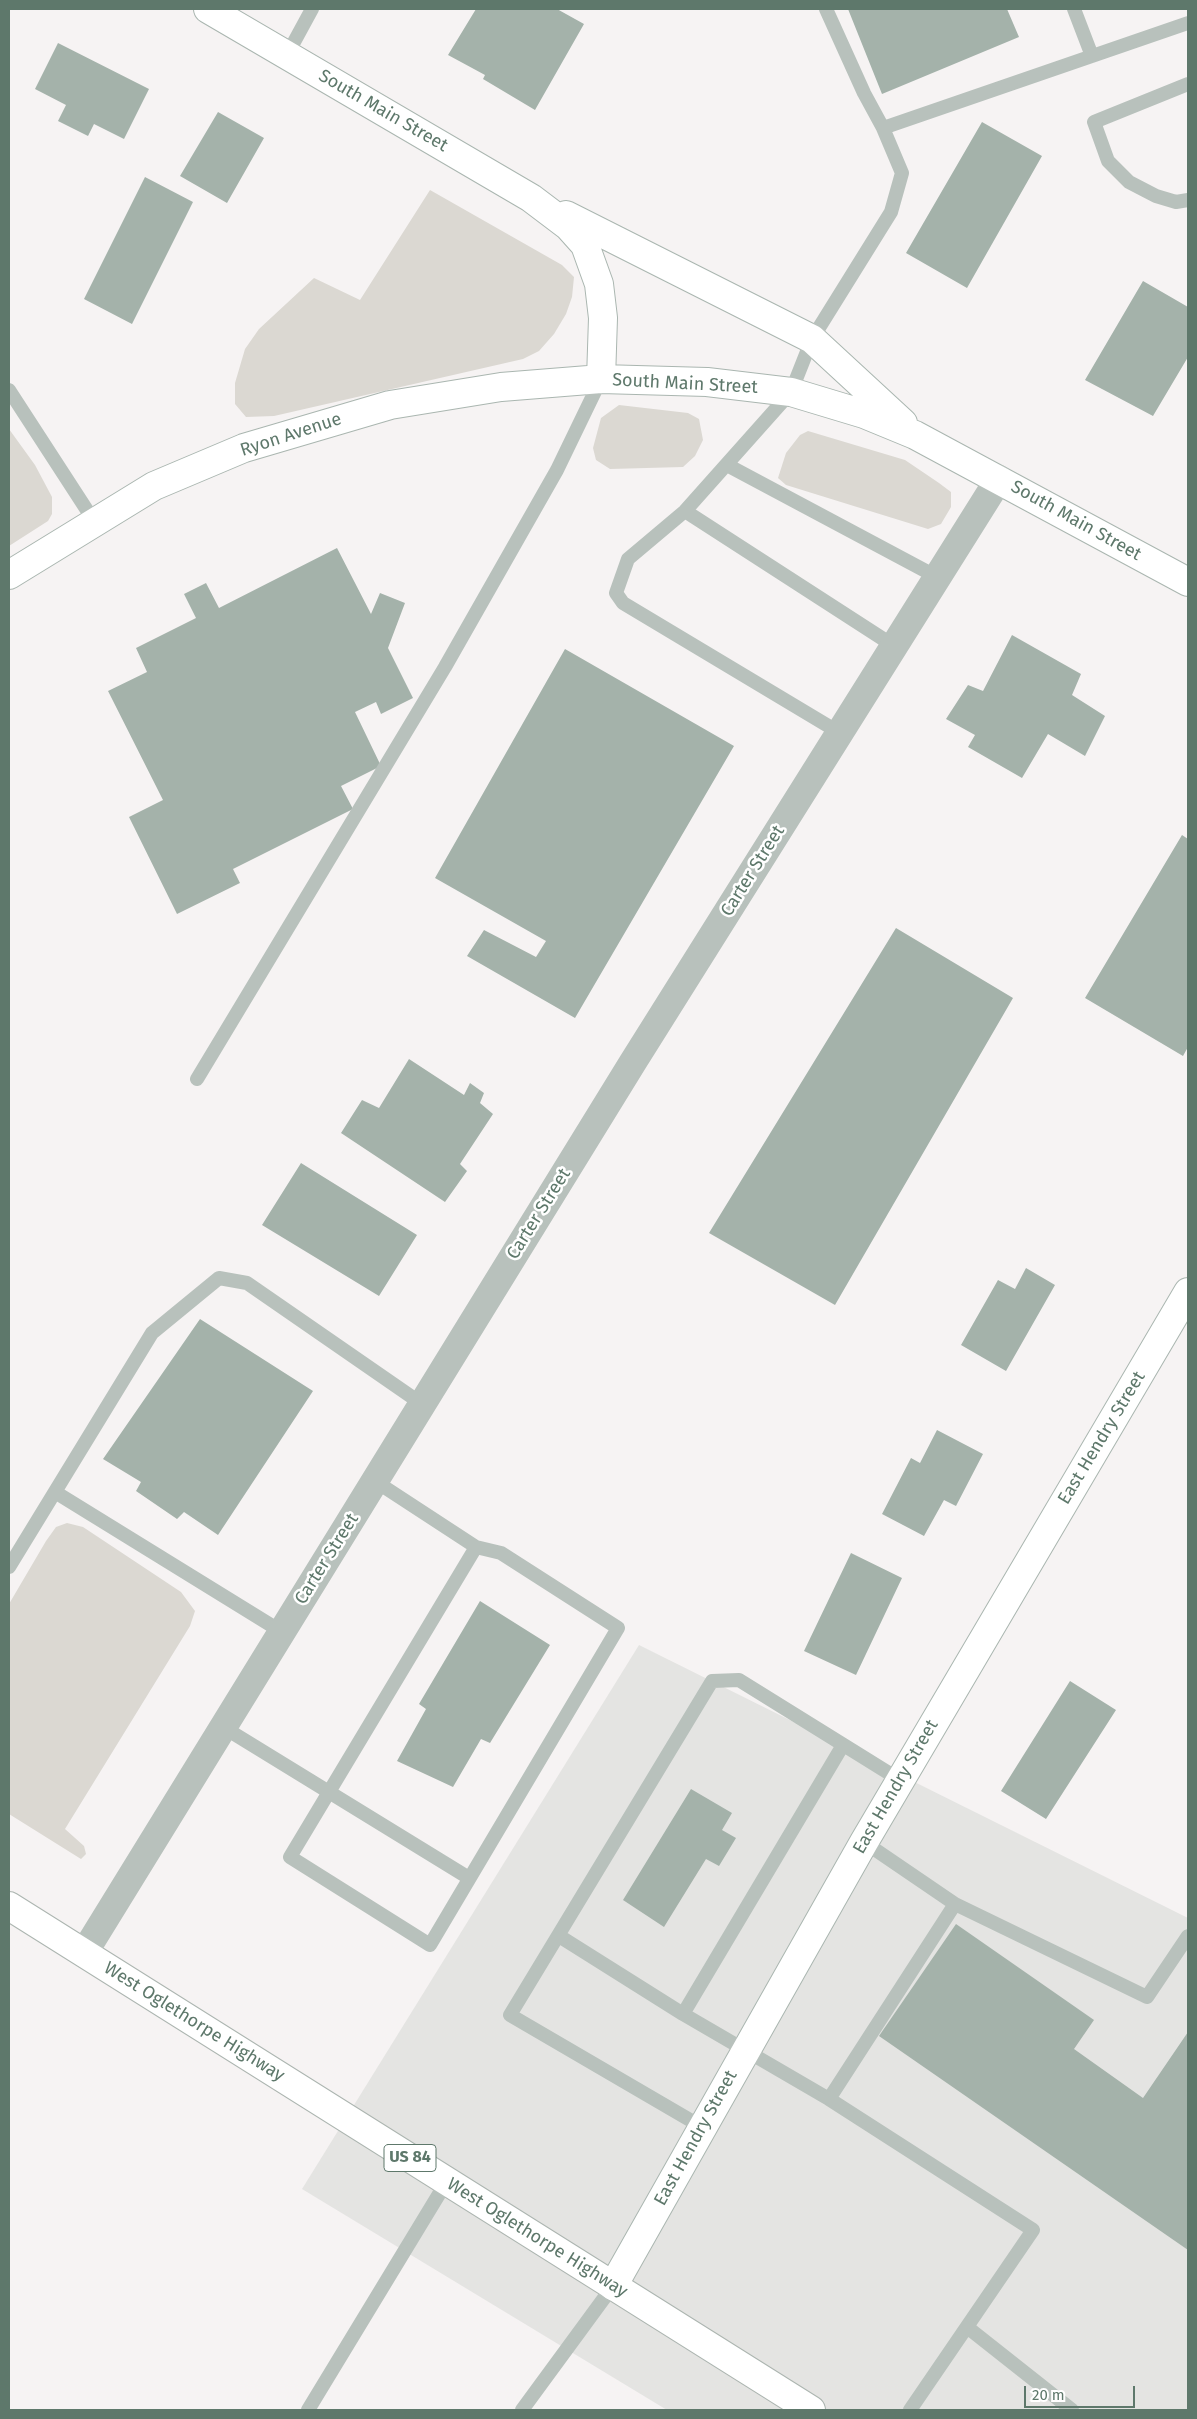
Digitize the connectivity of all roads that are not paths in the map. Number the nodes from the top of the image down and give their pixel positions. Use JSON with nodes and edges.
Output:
{"nodes":[{"id":1,"x":208,"y":9,"type":"edge"},
{"id":2,"x":312,"y":9,"type":"edge"},
{"id":3,"x":826,"y":9,"type":"edge"},
{"id":4,"x":1074,"y":9,"type":"edge"},
{"id":5,"x":1188,"y":23,"type":"edge"},
{"id":6,"x":287,"y":55,"type":"junction"},
{"id":7,"x":1092,"y":56,"type":"junction"},
{"id":8,"x":1188,"y":84,"type":"edge"},
{"id":9,"x":883,"y":128,"type":"junction"},
{"id":10,"x":531,"y":198,"type":"junction"},
{"id":11,"x":1188,"y":200,"type":"edge"},
{"id":12,"x":812,"y":339,"type":"junction"},
{"id":13,"x":601,"y":379,"type":"junction"},
{"id":14,"x":9,"y":390,"type":"edge"},
{"id":15,"x":791,"y":392,"type":"junction"},
{"id":16,"x":915,"y":434,"type":"junction"},
{"id":17,"x":727,"y":465,"type":"junction"},
{"id":18,"x":999,"y":479,"type":"junction"},
{"id":19,"x":685,"y":511,"type":"junction"},
{"id":20,"x":94,"y":521,"type":"junction"},
{"id":21,"x":9,"y":575,"type":"edge"},
{"id":22,"x":937,"y":577,"type":"junction"},
{"id":23,"x":1188,"y":582,"type":"edge"},
{"id":24,"x":894,"y":646,"type":"junction"},
{"id":25,"x":840,"y":733,"type":"junction"},
{"id":26,"x":198,"y":1080,"type":"dead end"},
{"id":27,"x":1188,"y":1292,"type":"edge"},
{"id":28,"x":422,"y":1404,"type":"junction"},
{"id":29,"x":375,"y":1481,"type":"junction"},
{"id":30,"x":55,"y":1492,"type":"junction"},
{"id":31,"x":476,"y":1547,"type":"junction"},
{"id":32,"x":9,"y":1567,"type":"edge"},
{"id":33,"x":282,"y":1632,"type":"junction"},
{"id":34,"x":223,"y":1727,"type":"junction"},
{"id":35,"x":843,"y":1745,"type":"junction"},
{"id":36,"x":900,"y":1780,"type":"junction"},
{"id":37,"x":329,"y":1792,"type":"junction"},
{"id":38,"x":864,"y":1842,"type":"junction"},
{"id":39,"x":469,"y":1878,"type":"junction"},
{"id":40,"x":955,"y":1904,"type":"junction"},
{"id":41,"x":9,"y":1906,"type":"edge"},
{"id":42,"x":559,"y":1936,"type":"junction"},
{"id":43,"x":1188,"y":1936,"type":"edge"},
{"id":44,"x":84,"y":1953,"type":"junction"},
{"id":45,"x":683,"y":2014,"type":"junction"},
{"id":46,"x":745,"y":2051,"type":"junction"},
{"id":47,"x":829,"y":2098,"type":"junction"},
{"id":48,"x":702,"y":2127,"type":"junction"},
{"id":49,"x":447,"y":2181,"type":"junction"},
{"id":50,"x":613,"y":2286,"type":"junction"},
{"id":51,"x":967,"y":2327,"type":"junction"},
{"id":52,"x":308,"y":2410,"type":"edge"},
{"id":53,"x":522,"y":2410,"type":"edge"},
{"id":54,"x":811,"y":2410,"type":"edge"},
{"id":55,"x":910,"y":2410,"type":"edge"},
{"id":56,"x":1072,"y":2410,"type":"edge"}],
"edges":[{"from":1,"to":6,"type":"main road","name":"South Main Street"},
{"from":2,"to":6,"type":"lane"},
{"from":3,"to":9,"type":"lane"},
{"from":4,"to":7,"type":"lane"},
{"from":5,"to":7,"type":"lane"},
{"from":6,"to":10,"type":"main road","name":"South Main Street"},
{"from":7,"to":9,"type":"lane"},
{"from":8,"to":11,"type":"lane"},
{"from":9,"to":12,"type":"lane"},
{"from":10,"to":12,"type":"main road"},
{"from":10,"to":13,"type":"main road","name":"South Main Street"},
{"from":12,"to":15,"type":"lane"},
{"from":12,"to":16,"type":"main road"},
{"from":13,"to":15,"type":"main road","name":"South Main Street"},
{"from":13,"to":20,"type":"main road","name":"Ryon Avenue"},
{"from":13,"to":26,"type":"lane"},
{"from":14,"to":20,"type":"lane"},
{"from":15,"to":16,"type":"main road","name":"South Main Street"},
{"from":15,"to":17,"type":"lane"},
{"from":16,"to":18,"type":"main road","name":"South Main Street"},
{"from":17,"to":19,"type":"lane"},
{"from":17,"to":22,"type":"lane"},
{"from":18,"to":22,"type":"street","name":"Carter Street"},
{"from":18,"to":23,"type":"main road","name":"South Main Street"},
{"from":19,"to":24,"type":"lane"},
{"from":19,"to":25,"type":"lane"},
{"from":20,"to":21,"type":"main road","name":"Ryon Avenue"},
{"from":22,"to":24,"type":"street","name":"Carter Street"},
{"from":24,"to":25,"type":"street","name":"Carter Street"},
{"from":25,"to":28,"type":"street","name":"Carter Street"},
{"from":27,"to":36,"type":"main road","name":"East Hendry Street"},
{"from":28,"to":29,"type":"street","name":"Carter Street"},
{"from":28,"to":30,"type":"lane"},
{"from":29,"to":31,"type":"lane"},
{"from":29,"to":33,"type":"street","name":"Carter Street"},
{"from":30,"to":32,"type":"lane"},
{"from":30,"to":33,"type":"lane"},
{"from":31,"to":37,"type":"lane"},
{"from":31,"to":39,"type":"lane"},
{"from":33,"to":34,"type":"street","name":"Carter Street"},
{"from":34,"to":37,"type":"lane"},
{"from":34,"to":44,"type":"street","name":"Carter Street"},
{"from":35,"to":36,"type":"lane"},
{"from":35,"to":42,"type":"lane"},
{"from":35,"to":45,"type":"lane"},
{"from":36,"to":38,"type":"main road","name":"East Hendry Street"},
{"from":37,"to":39,"type":"lane"},
{"from":37,"to":39,"type":"lane"},
{"from":38,"to":40,"type":"lane"},
{"from":38,"to":46,"type":"main road","name":"East Hendry Street"},
{"from":40,"to":43,"type":"lane"},
{"from":40,"to":47,"type":"lane"},
{"from":41,"to":44,"type":"main road","name":"West Oglethorpe Highway","number":"US 84"},
{"from":42,"to":45,"type":"lane"},
{"from":42,"to":48,"type":"lane"},
{"from":44,"to":49,"type":"main road","name":"West Oglethorpe Highway","number":"US 84"},
{"from":45,"to":46,"type":"lane"},
{"from":46,"to":47,"type":"lane"},
{"from":46,"to":48,"type":"main road","name":"East Hendry Street"},
{"from":47,"to":51,"type":"lane"},
{"from":48,"to":50,"type":"main road","name":"East Hendry Street"},
{"from":49,"to":50,"type":"main road","name":"West Oglethorpe Highway","number":"US 84"},
{"from":49,"to":52,"type":"lane"},
{"from":50,"to":53,"type":"lane"},
{"from":50,"to":54,"type":"main road","name":"West Oglethorpe Highway","number":"US 84"},
{"from":51,"to":55,"type":"lane"},
{"from":51,"to":56,"type":"lane"}]}
